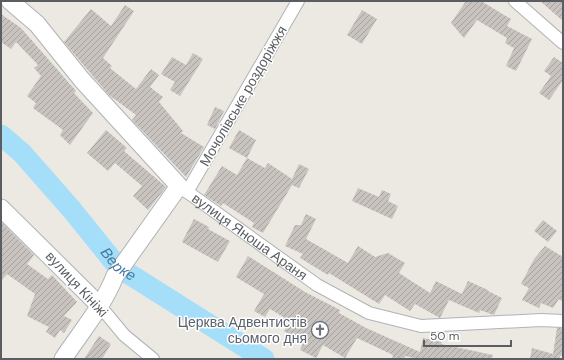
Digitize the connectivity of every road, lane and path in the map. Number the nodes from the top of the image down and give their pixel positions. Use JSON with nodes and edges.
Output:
{"nodes":[{"id":1,"x":10,"y":1,"type":"edge"},
{"id":2,"x":298,"y":1,"type":"edge"},
{"id":3,"x":515,"y":1,"type":"edge"},
{"id":4,"x":563,"y":43,"type":"edge"},
{"id":5,"x":183,"y":189,"type":"junction"},
{"id":6,"x":1,"y":208,"type":"edge"},
{"id":7,"x":100,"y":306,"type":"junction"},
{"id":8,"x":563,"y":322,"type":"edge"},
{"id":9,"x":63,"y":359,"type":"edge"},
{"id":10,"x":153,"y":359,"type":"edge"}],
"edges":[{"from":1,"to":5,"type":"street","name":"вулиця Яноша Араня"},
{"from":2,"to":5,"type":"street","name":"Мочолівське роздоріжжя"},
{"from":3,"to":4,"type":"street"},
{"from":5,"to":7,"type":"street"},
{"from":5,"to":8,"type":"street","name":"вулиця Яноша Араня"},
{"from":6,"to":7,"type":"street","name":"вулиця Кініжі"},
{"from":7,"to":9,"type":"street"},
{"from":7,"to":10,"type":"street","name":"вулиця Кініжі"}]}
